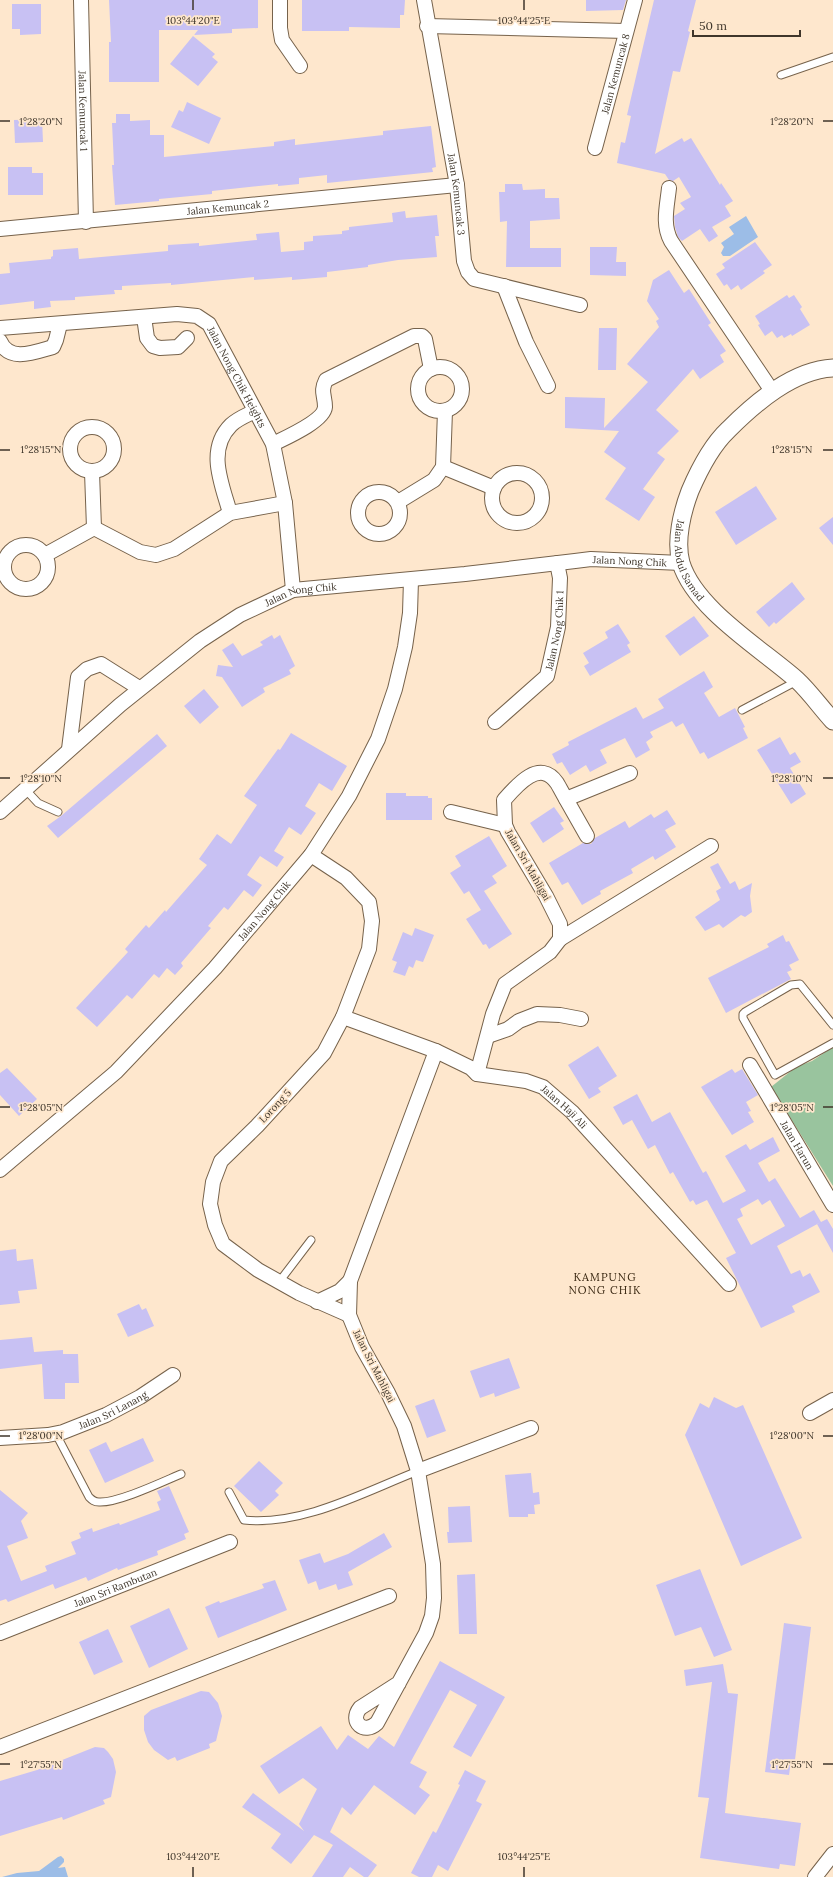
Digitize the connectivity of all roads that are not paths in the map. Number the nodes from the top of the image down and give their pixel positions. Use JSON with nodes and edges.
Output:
{"nodes":[{"id":1,"x":81,"y":0,"type":"edge"},
{"id":2,"x":280,"y":0,"type":"edge"},
{"id":3,"x":424,"y":0,"type":"edge"},
{"id":4,"x":635,"y":0,"type":"edge"},
{"id":5,"x":427,"y":26,"type":"junction"},
{"id":6,"x":626,"y":31,"type":"junction"},
{"id":7,"x":833,"y":57,"type":"edge"},
{"id":8,"x":300,"y":66,"type":"dead end"},
{"id":9,"x":781,"y":75,"type":"dead end"},
{"id":10,"x":596,"y":148,"type":"dead end"},
{"id":11,"x":457,"y":185,"type":"junction"},
{"id":12,"x":669,"y":188,"type":"dead end"},
{"id":13,"x":86,"y":222,"type":"junction"},
{"id":14,"x":0,"y":229,"type":"edge"},
{"id":15,"x":504,"y":286,"type":"junction"},
{"id":16,"x":580,"y":305,"type":"dead end"},
{"id":17,"x":144,"y":317,"type":"junction"},
{"id":18,"x":60,"y":324,"type":"junction"},
{"id":19,"x":0,"y":328,"type":"edge"},
{"id":20,"x":187,"y":338,"type":"dead end"},
{"id":21,"x":0,"y":340,"type":"edge"},
{"id":22,"x":431,"y":368,"type":"junction"},
{"id":23,"x":833,"y":368,"type":"edge"},
{"id":24,"x":548,"y":386,"type":"dead end"},
{"id":25,"x":772,"y":391,"type":"junction"},
{"id":26,"x":255,"y":411,"type":"junction"},
{"id":27,"x":445,"y":411,"type":"junction"},
{"id":28,"x":273,"y":444,"type":"junction"},
{"id":29,"x":443,"y":467,"type":"junction"},
{"id":30,"x":92,"y":472,"type":"dead end"},
{"id":31,"x":494,"y":488,"type":"dead end"},
{"id":32,"x":398,"y":502,"type":"dead end"},
{"id":33,"x":285,"y":503,"type":"junction"},
{"id":34,"x":230,"y":513,"type":"junction"},
{"id":35,"x":94,"y":528,"type":"junction"},
{"id":36,"x":45,"y":555,"type":"dead end"},
{"id":37,"x":557,"y":563,"type":"junction"},
{"id":38,"x":681,"y":563,"type":"junction"},
{"id":39,"x":411,"y":580,"type":"junction"},
{"id":40,"x":293,"y":590,"type":"junction"},
{"id":41,"x":798,"y":681,"type":"junction"},
{"id":42,"x":139,"y":688,"type":"junction"},
{"id":43,"x":742,"y":710,"type":"dead end"},
{"id":44,"x":833,"y":721,"type":"edge"},
{"id":45,"x":494,"y":722,"type":"dead end"},
{"id":46,"x":69,"y":749,"type":"junction"},
{"id":47,"x":630,"y":773,"type":"dead end"},
{"id":48,"x":25,"y":788,"type":"junction"},
{"id":49,"x":566,"y":799,"type":"junction"},
{"id":50,"x":0,"y":812,"type":"edge"},
{"id":51,"x":58,"y":812,"type":"dead end"},
{"id":52,"x":451,"y":812,"type":"dead end"},
{"id":53,"x":505,"y":825,"type":"junction"},
{"id":54,"x":587,"y":836,"type":"dead end"},
{"id":55,"x":711,"y":846,"type":"dead end"},
{"id":56,"x":311,"y":855,"type":"junction"},
{"id":57,"x":560,"y":940,"type":"junction"},
{"id":58,"x":343,"y":1017,"type":"junction"},
{"id":59,"x":581,"y":1020,"type":"dead end"},
{"id":60,"x":833,"y":1025,"type":"edge"},
{"id":61,"x":488,"y":1036,"type":"junction"},
{"id":62,"x":833,"y":1043,"type":"edge"},
{"id":63,"x":436,"y":1051,"type":"junction"},
{"id":64,"x":750,"y":1065,"type":"dead end"},
{"id":65,"x":477,"y":1074,"type":"junction"},
{"id":66,"x":0,"y":1170,"type":"edge"},
{"id":67,"x":833,"y":1205,"type":"edge"},
{"id":68,"x":311,"y":1240,"type":"dead end"},
{"id":69,"x":350,"y":1281,"type":"junction"},
{"id":70,"x":280,"y":1282,"type":"junction"},
{"id":71,"x":729,"y":1284,"type":"dead end"},
{"id":72,"x":317,"y":1302,"type":"junction"},
{"id":73,"x":350,"y":1315,"type":"junction"},
{"id":74,"x":173,"y":1375,"type":"dead end"},
{"id":75,"x":833,"y":1400,"type":"edge"},
{"id":76,"x":810,"y":1413,"type":"dead end"},
{"id":77,"x":531,"y":1428,"type":"dead end"},
{"id":78,"x":56,"y":1434,"type":"junction"},
{"id":79,"x":0,"y":1438,"type":"edge"},
{"id":80,"x":418,"y":1471,"type":"junction"},
{"id":81,"x":181,"y":1474,"type":"dead end"},
{"id":82,"x":229,"y":1492,"type":"dead end"},
{"id":83,"x":230,"y":1542,"type":"dead end"},
{"id":84,"x":389,"y":1596,"type":"dead end"},
{"id":85,"x":0,"y":1633,"type":"edge"},
{"id":86,"x":399,"y":1683,"type":"dead end"},
{"id":87,"x":0,"y":1746,"type":"edge"},
{"id":88,"x":833,"y":1854,"type":"edge"},
{"id":89,"x":815,"y":1877,"type":"edge"}],
"edges":[{"from":1,"to":13,"type":"street","name":"Jalan Kemuncak 1"},
{"from":2,"to":8,"type":"street"},
{"from":3,"to":5,"type":"street","name":"Jalan Kemuncak 3"},
{"from":4,"to":6,"type":"street","name":"Jalan Kemuncak 8"},
{"from":5,"to":6,"type":"street"},
{"from":5,"to":11,"type":"street","name":"Jalan Kemuncak 3"},
{"from":6,"to":10,"type":"street","name":"Jalan Kemuncak 8"},
{"from":7,"to":9,"type":"lane"},
{"from":11,"to":13,"type":"street","name":"Jalan Kemuncak 2"},
{"from":11,"to":15,"type":"street","name":"Jalan Kemuncak 3"},
{"from":12,"to":25,"type":"street"},
{"from":13,"to":14,"type":"street","name":"Jalan Kemuncak 2"},
{"from":15,"to":16,"type":"street","name":"Jalan Kemuncak 3"},
{"from":15,"to":24,"type":"street"},
{"from":17,"to":18,"type":"street","name":"Jalan Nong Chik Heights"},
{"from":17,"to":20,"type":"street"},
{"from":17,"to":26,"type":"street","name":"Jalan Nong Chik Heights"},
{"from":18,"to":19,"type":"street","name":"Jalan Nong Chik Heights"},
{"from":18,"to":21,"type":"street"},
{"from":22,"to":27,"type":"street"},
{"from":22,"to":27,"type":"street"},
{"from":22,"to":28,"type":"street"},
{"from":23,"to":25,"type":"street","name":"Jalan Abdul Samad"},
{"from":25,"to":38,"type":"street","name":"Jalan Abdul Samad"},
{"from":26,"to":28,"type":"street","name":"Jalan Nong Chik Heights"},
{"from":26,"to":34,"type":"street"},
{"from":27,"to":29,"type":"street"},
{"from":28,"to":33,"type":"street","name":"Jalan Nong Chik Heights"},
{"from":29,"to":31,"type":"street"},
{"from":29,"to":32,"type":"street"},
{"from":30,"to":35,"type":"street"},
{"from":33,"to":34,"type":"street"},
{"from":33,"to":40,"type":"street","name":"Jalan Nong Chik Heights"},
{"from":34,"to":35,"type":"street"},
{"from":35,"to":36,"type":"street"},
{"from":37,"to":38,"type":"street","name":"Jalan Nong Chik"},
{"from":37,"to":39,"type":"street","name":"Jalan Nong Chik"},
{"from":37,"to":45,"type":"street","name":"Jalan Nong Chik 1"},
{"from":38,"to":41,"type":"street","name":"Jalan Abdul Samad"},
{"from":39,"to":40,"type":"street","name":"Jalan Nong Chik"},
{"from":39,"to":56,"type":"street","name":"Jalan Nong Chik"},
{"from":40,"to":42,"type":"street","name":"Jalan Nong Chik"},
{"from":41,"to":43,"type":"lane"},
{"from":41,"to":44,"type":"street","name":"Jalan Abdul Samad"},
{"from":42,"to":46,"type":"street","name":"Jalan Nong Chik"},
{"from":42,"to":46,"type":"street"},
{"from":46,"to":48,"type":"street","name":"Jalan Nong Chik"},
{"from":47,"to":49,"type":"street"},
{"from":48,"to":50,"type":"street","name":"Jalan Nong Chik"},
{"from":48,"to":51,"type":"lane"},
{"from":49,"to":53,"type":"street","name":"Jalan Sri Mahligai"},
{"from":49,"to":54,"type":"street","name":"Jalan Sri Mahligai"},
{"from":52,"to":53,"type":"street"},
{"from":53,"to":57,"type":"street","name":"Jalan Sri Mahligai"},
{"from":55,"to":57,"type":"street"},
{"from":56,"to":58,"type":"street","name":"Lorong 5"},
{"from":56,"to":66,"type":"street","name":"Jalan Nong Chik"},
{"from":57,"to":61,"type":"street"},
{"from":58,"to":63,"type":"street","name":"Jalan Haji Ali"},
{"from":58,"to":70,"type":"street","name":"Lorong 5"},
{"from":59,"to":61,"type":"street"},
{"from":60,"to":62,"type":"lane"},
{"from":61,"to":65,"type":"street"},
{"from":63,"to":65,"type":"street","name":"Jalan Haji Ali"},
{"from":63,"to":69,"type":"street","name":"Jalan Sri Mahligai"},
{"from":64,"to":67,"type":"street","name":"Jalan Harun"},
{"from":65,"to":71,"type":"street","name":"Jalan Haji Ali"},
{"from":68,"to":70,"type":"lane"},
{"from":69,"to":72,"type":"street"},
{"from":69,"to":73,"type":"street","name":"Jalan Sri Mahligai"},
{"from":70,"to":72,"type":"street","name":"Lorong 5"},
{"from":72,"to":73,"type":"street","name":"Lorong 5"},
{"from":73,"to":80,"type":"street","name":"Jalan Sri Mahligai"},
{"from":74,"to":78,"type":"street","name":"Jalan Sri Lanang"},
{"from":75,"to":76,"type":"street"},
{"from":77,"to":80,"type":"street"},
{"from":78,"to":79,"type":"street","name":"Jalan Sri Lanang"},
{"from":78,"to":81,"type":"lane"},
{"from":80,"to":82,"type":"lane"},
{"from":80,"to":86,"type":"street","name":"Jalan Sri Mahligai"},
{"from":83,"to":85,"type":"street","name":"Jalan Sri Rambutan"},
{"from":84,"to":87,"type":"street"},
{"from":88,"to":89,"type":"street"}]}
